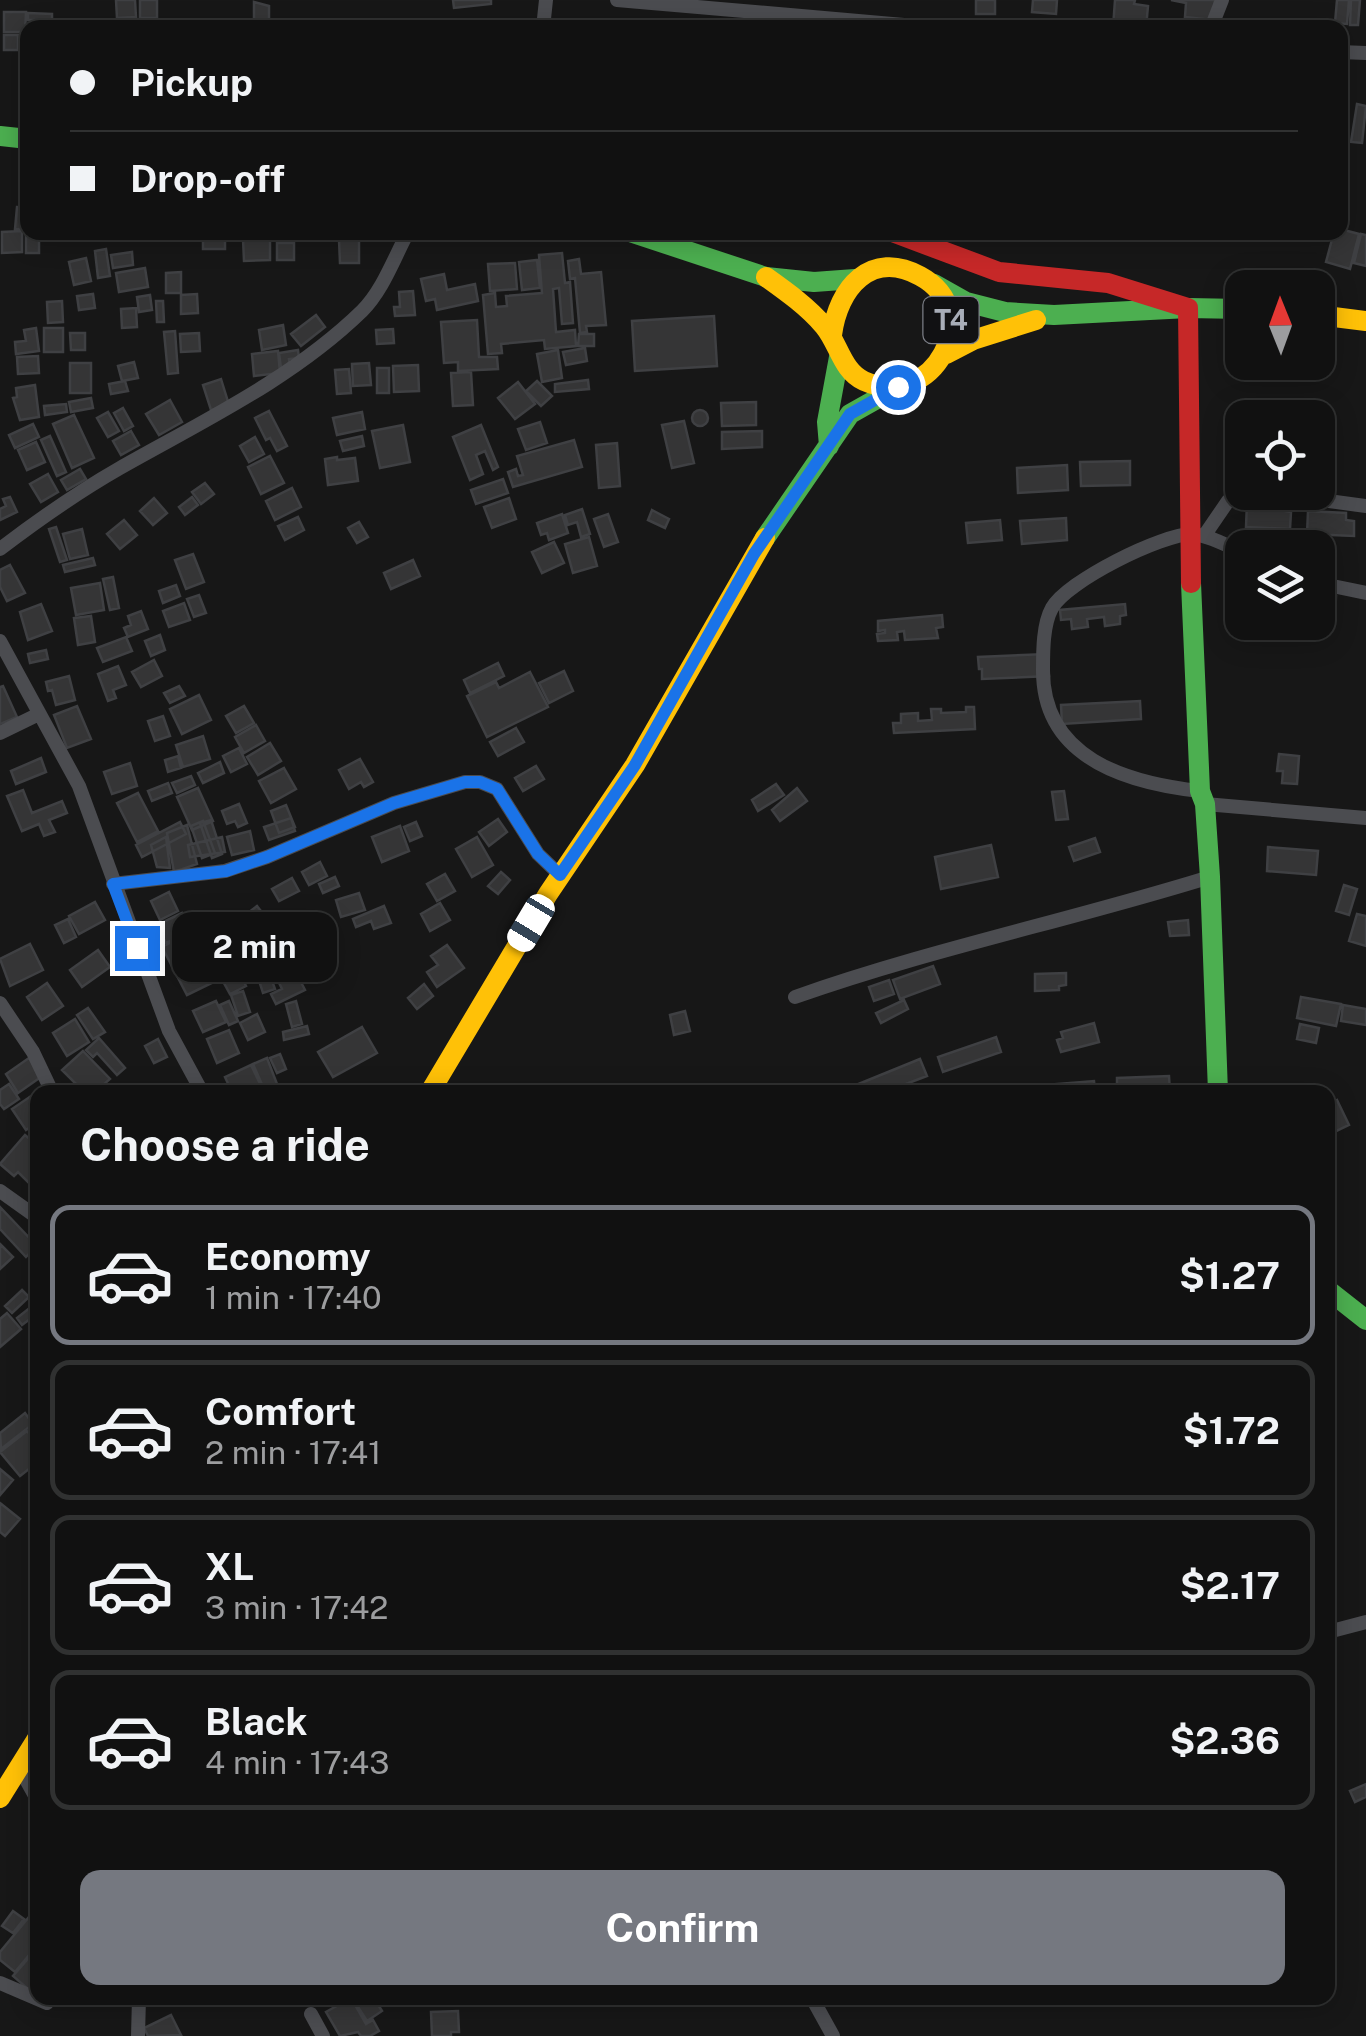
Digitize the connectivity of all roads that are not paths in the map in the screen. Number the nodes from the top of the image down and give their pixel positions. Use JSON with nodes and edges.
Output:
{"nodes":[{"id":1,"x":617,"y":0,"type":"edge"},
{"id":2,"x":813,"y":20,"type":"edge"},
{"id":3,"x":404,"y":240,"type":"edge"},
{"id":4,"x":655,"y":240,"type":"edge"},
{"id":5,"x":913,"y":240,"type":"edge"},
{"id":6,"x":766,"y":276,"type":"junction"},
{"id":7,"x":856,"y":279,"type":"junction"},
{"id":8,"x":934,"y":284,"type":"junction"},
{"id":9,"x":1188,"y":308,"type":"junction"},
{"id":10,"x":1225,"y":309,"type":"edge"},
{"id":11,"x":1054,"y":315,"type":"junction"},
{"id":12,"x":1335,"y":317,"type":"edge"},
{"id":13,"x":1366,"y":321,"type":"edge"},
{"id":14,"x":832,"y":335,"type":"junction"},
{"id":15,"x":946,"y":354,"type":"junction"},
{"id":16,"x":839,"y":357,"type":"junction"},
{"id":17,"x":898,"y":387,"type":"junction"},
{"id":18,"x":829,"y":446,"type":"junction"},
{"id":19,"x":1335,"y":502,"type":"edge"},
{"id":20,"x":1225,"y":504,"type":"edge"},
{"id":21,"x":1366,"y":506,"type":"edge"},
{"id":22,"x":1196,"y":535,"type":"junction"},
{"id":23,"x":1225,"y":546,"type":"edge"},
{"id":24,"x":0,"y":550,"type":"edge"},
{"id":25,"x":1335,"y":587,"type":"edge"},
{"id":26,"x":1366,"y":593,"type":"edge"},
{"id":27,"x":0,"y":640,"type":"edge"},
{"id":28,"x":39,"y":714,"type":"junction"},
{"id":29,"x":0,"y":733,"type":"edge"},
{"id":30,"x":1202,"y":798,"type":"junction"},
{"id":31,"x":1366,"y":818,"type":"edge"},
{"id":32,"x":560,"y":875,"type":"junction"},
{"id":33,"x":1210,"y":877,"type":"junction"},
{"id":34,"x":113,"y":884,"type":"junction"},
{"id":35,"x":795,"y":997,"type":"dead end"},
{"id":36,"x":0,"y":1003,"type":"edge"},
{"id":37,"x":49,"y":1085,"type":"edge"},
{"id":38,"x":198,"y":1085,"type":"edge"},
{"id":39,"x":434,"y":1085,"type":"edge"},
{"id":40,"x":1218,"y":1085,"type":"edge"},
{"id":41,"x":0,"y":1192,"type":"edge"},
{"id":42,"x":30,"y":1213,"type":"edge"},
{"id":43,"x":1335,"y":1296,"type":"edge"},
{"id":44,"x":1366,"y":1320,"type":"edge"},
{"id":45,"x":1366,"y":1622,"type":"edge"},
{"id":46,"x":1335,"y":1630,"type":"edge"},
{"id":47,"x":30,"y":1749,"type":"edge"},
{"id":48,"x":18,"y":1766,"type":"junction"},
{"id":49,"x":30,"y":1787,"type":"edge"},
{"id":50,"x":0,"y":1798,"type":"edge"},
{"id":51,"x":0,"y":1983,"type":"edge"},
{"id":52,"x":30,"y":1996,"type":"edge"},
{"id":53,"x":138,"y":2005,"type":"edge"},
{"id":54,"x":816,"y":2005,"type":"edge"},
{"id":55,"x":311,"y":2014,"type":"dead end"},
{"id":56,"x":138,"y":2036,"type":"edge"},
{"id":57,"x":323,"y":2036,"type":"edge"},
{"id":58,"x":832,"y":2036,"type":"edge"}],
"edges":[{"from":1,"to":2,"type":"street"},
{"from":3,"to":24,"type":"street"},
{"from":4,"to":6,"type":"main road","number":"T4"},
{"from":5,"to":9,"type":"main road"},
{"from":6,"to":7,"type":"main road","number":"T4"},
{"from":6,"to":14,"type":"main road","number":"T4"},
{"from":7,"to":8,"type":"main road","number":"T4"},
{"from":7,"to":14,"type":"main road"},
{"from":8,"to":11,"type":"main road"},
{"from":8,"to":15,"type":"main road","number":"T4"},
{"from":9,"to":10,"type":"main road"},
{"from":9,"to":11,"type":"main road"},
{"from":9,"to":22,"type":"main road"},
{"from":11,"to":15,"type":"main road"},
{"from":12,"to":13,"type":"main road"},
{"from":14,"to":16,"type":"main road","number":"T4"},
{"from":15,"to":17,"type":"main road","number":"T4"},
{"from":16,"to":17,"type":"main road"},
{"from":16,"to":18,"type":"main road","number":"T4"},
{"from":17,"to":18,"type":"main road","number":"T4"},
{"from":18,"to":32,"type":"main road","number":"T4"},
{"from":19,"to":21,"type":"street"},
{"from":20,"to":22,"type":"street"},
{"from":22,"to":23,"type":"street"},
{"from":22,"to":30,"type":"main road"},
{"from":22,"to":30,"type":"street"},
{"from":25,"to":26,"type":"street"},
{"from":27,"to":28,"type":"street"},
{"from":28,"to":29,"type":"street"},
{"from":28,"to":34,"type":"street"},
{"from":30,"to":31,"type":"street"},
{"from":30,"to":33,"type":"main road"},
{"from":32,"to":34,"type":"street"},
{"from":32,"to":39,"type":"main road","number":"T4"},
{"from":33,"to":35,"type":"street"},
{"from":33,"to":40,"type":"main road"},
{"from":34,"to":38,"type":"street"},
{"from":36,"to":37,"type":"street"},
{"from":41,"to":42,"type":"street"},
{"from":43,"to":44,"type":"main road"},
{"from":45,"to":46,"type":"street"},
{"from":47,"to":48,"type":"main road"},
{"from":48,"to":49,"type":"street"},
{"from":48,"to":50,"type":"main road"},
{"from":51,"to":52,"type":"street"},
{"from":53,"to":56,"type":"street"},
{"from":54,"to":58,"type":"street"},
{"from":55,"to":57,"type":"street"}]}
